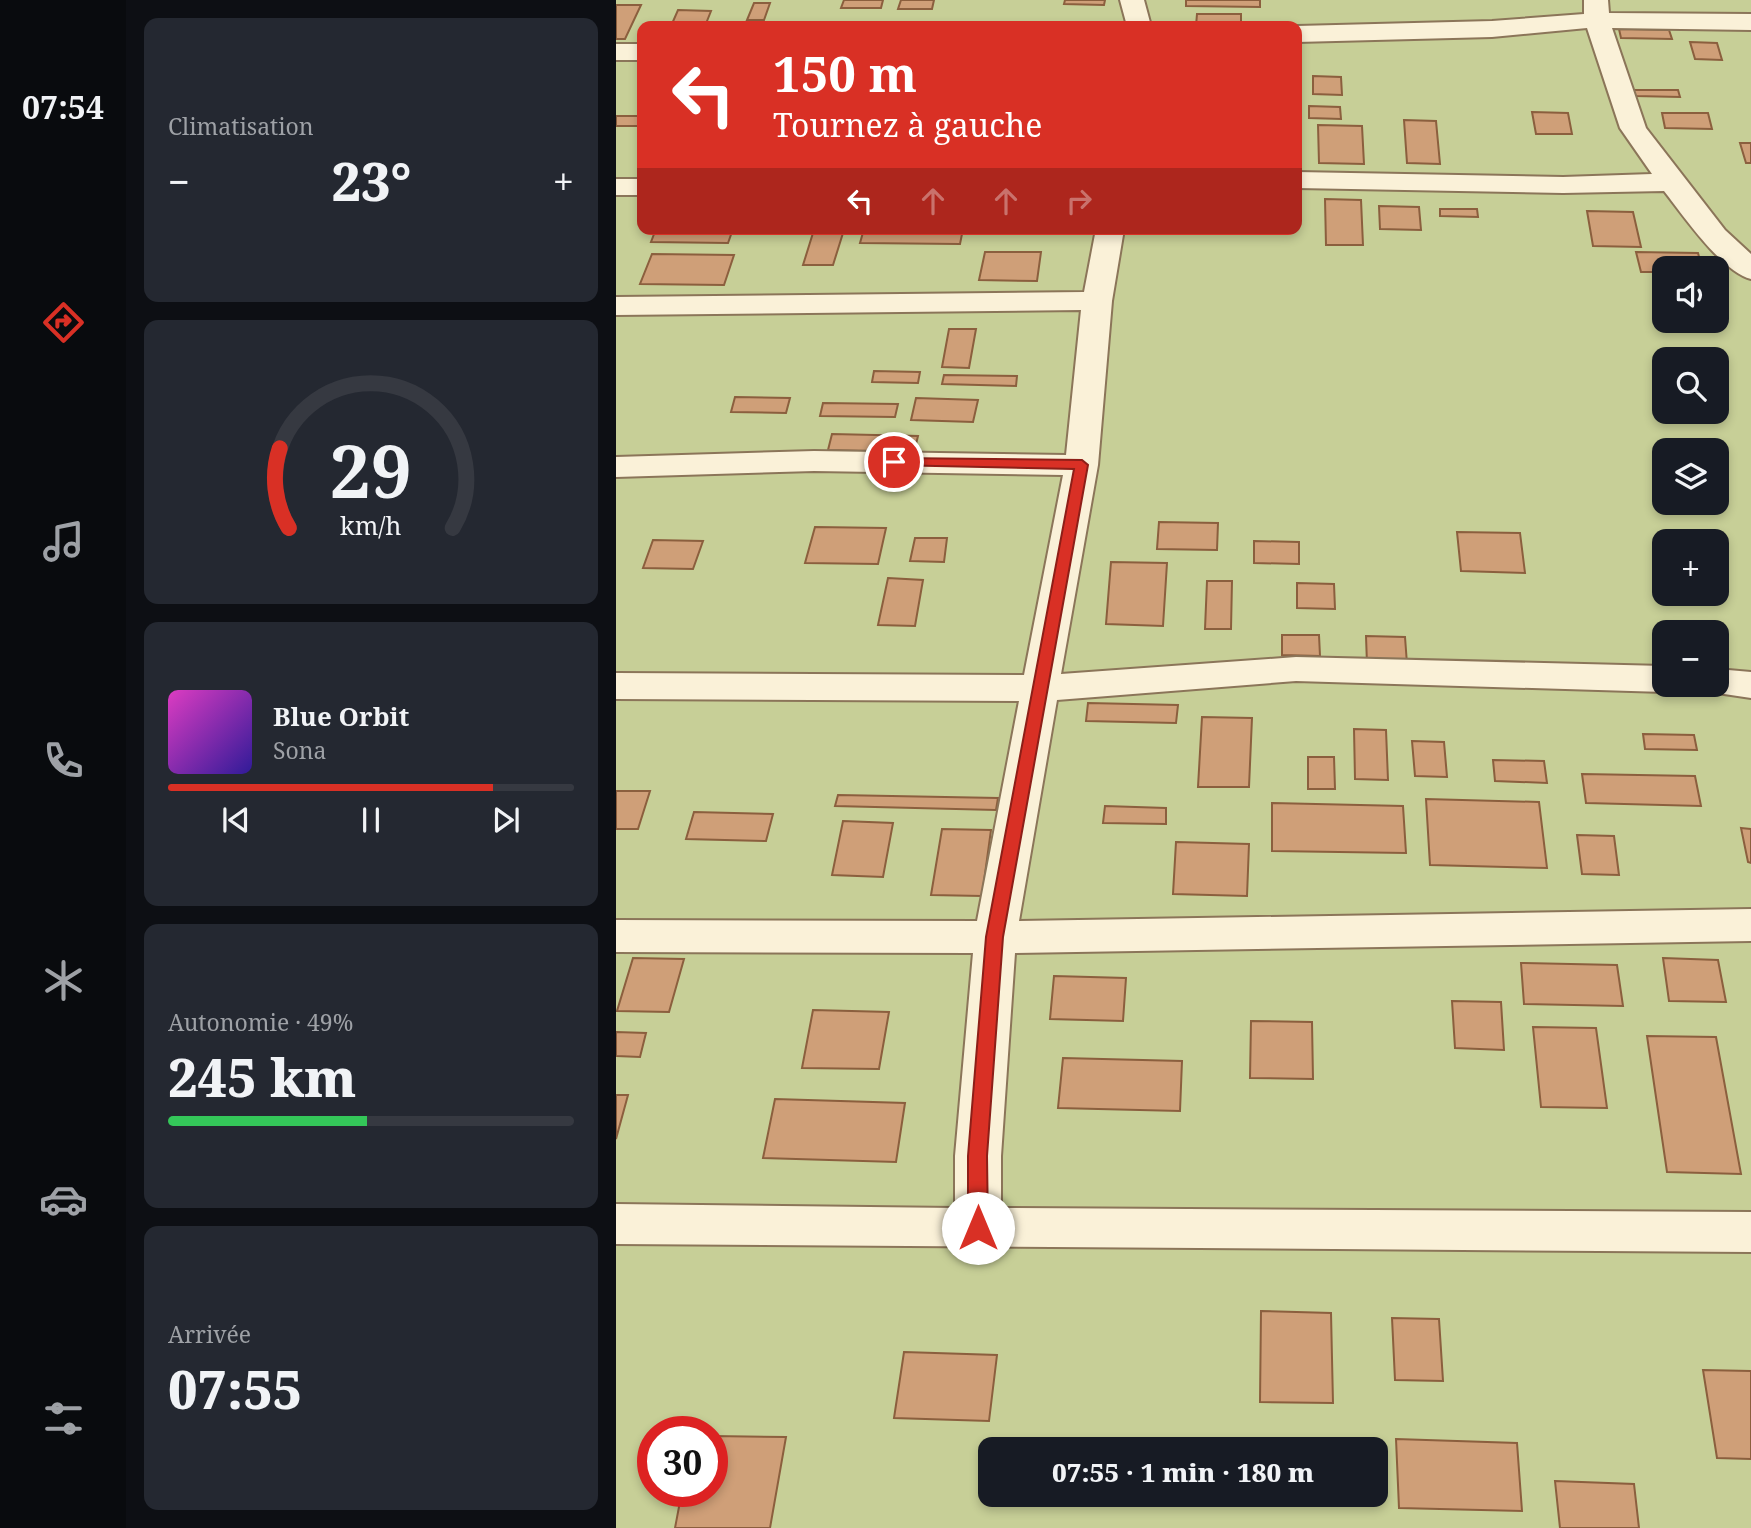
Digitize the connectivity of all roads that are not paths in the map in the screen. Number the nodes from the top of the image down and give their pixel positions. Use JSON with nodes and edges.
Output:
{"nodes":[{"id":1,"x":1132,"y":0,"type":"edge"},
{"id":2,"x":1597,"y":10,"type":"edge"},
{"id":3,"x":1138,"y":21,"type":"edge"},
{"id":4,"x":1751,"y":22,"type":"edge"},
{"id":5,"x":1302,"y":34,"type":"edge"},
{"id":6,"x":616,"y":51,"type":"edge"},
{"id":7,"x":637,"y":52,"type":"edge"},
{"id":8,"x":1302,"y":180,"type":"edge"},
{"id":9,"x":1672,"y":182,"type":"junction"},
{"id":10,"x":616,"y":187,"type":"edge"},
{"id":11,"x":637,"y":187,"type":"edge"},
{"id":12,"x":1109,"y":235,"type":"edge"},
{"id":13,"x":1751,"y":270,"type":"edge"},
{"id":14,"x":1097,"y":301,"type":"junction"},
{"id":15,"x":616,"y":306,"type":"edge"},
{"id":16,"x":1082,"y":465,"type":"junction"},
{"id":17,"x":616,"y":467,"type":"edge"},
{"id":18,"x":1652,"y":679,"type":"edge"},
{"id":19,"x":1729,"y":683,"type":"edge"},
{"id":20,"x":1751,"y":685,"type":"edge"},
{"id":21,"x":616,"y":686,"type":"edge"},
{"id":22,"x":1042,"y":688,"type":"junction"},
{"id":23,"x":1751,"y":925,"type":"edge"},
{"id":24,"x":616,"y":936,"type":"edge"},
{"id":25,"x":995,"y":937,"type":"junction"},
{"id":26,"x":616,"y":1224,"type":"edge"},
{"id":27,"x":978,"y":1228,"type":"junction"},
{"id":28,"x":1751,"y":1232,"type":"edge"}],
"edges":[{"from":1,"to":3,"type":"street"},
{"from":2,"to":4,"type":"street"},
{"from":2,"to":5,"type":"street"},
{"from":2,"to":9,"type":"street"},
{"from":6,"to":7,"type":"street"},
{"from":8,"to":9,"type":"street"},
{"from":9,"to":13,"type":"street"},
{"from":10,"to":11,"type":"street"},
{"from":12,"to":14,"type":"street"},
{"from":14,"to":15,"type":"street"},
{"from":14,"to":16,"type":"street"},
{"from":16,"to":17,"type":"street"},
{"from":16,"to":22,"type":"street"},
{"from":18,"to":22,"type":"street"},
{"from":19,"to":20,"type":"street"},
{"from":21,"to":22,"type":"street"},
{"from":22,"to":25,"type":"street"},
{"from":23,"to":25,"type":"street"},
{"from":24,"to":25,"type":"street"},
{"from":25,"to":27,"type":"street"},
{"from":26,"to":27,"type":"street"},
{"from":27,"to":28,"type":"street"}]}
